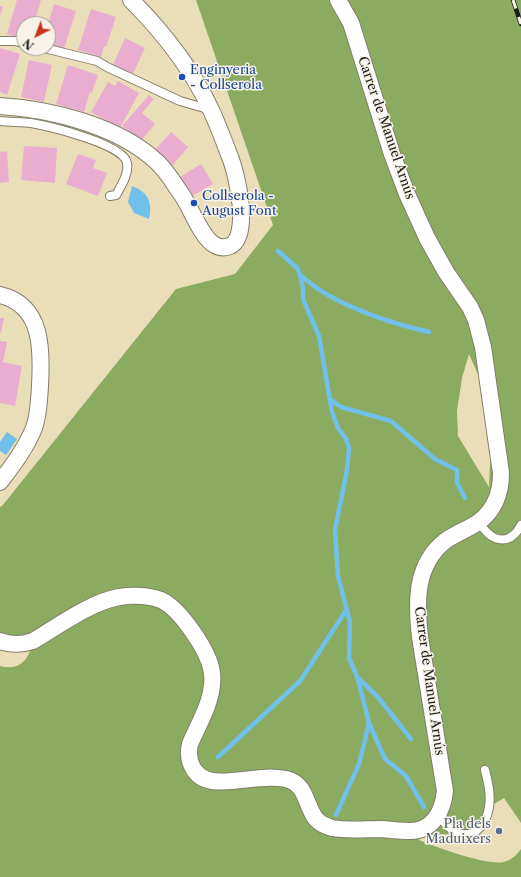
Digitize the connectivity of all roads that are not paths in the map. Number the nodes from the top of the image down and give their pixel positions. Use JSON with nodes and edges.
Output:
{"nodes":[{"id":1,"x":131,"y":0,"type":"edge"},
{"id":2,"x":338,"y":0,"type":"edge"},
{"id":3,"x":0,"y":41,"type":"edge"},
{"id":4,"x":16,"y":41,"type":"edge"},
{"id":5,"x":56,"y":51,"type":"edge"},
{"id":6,"x":0,"y":106,"type":"edge"},
{"id":7,"x":211,"y":110,"type":"junction"},
{"id":8,"x":0,"y":121,"type":"edge"},
{"id":9,"x":110,"y":196,"type":"dead end"},
{"id":10,"x":0,"y":295,"type":"edge"},
{"id":11,"x":0,"y":482,"type":"edge"},
{"id":12,"x":479,"y":521,"type":"junction"},
{"id":13,"x":521,"y":525,"type":"edge"},
{"id":14,"x":0,"y":642,"type":"edge"},
{"id":15,"x":485,"y":770,"type":"dead end"},
{"id":16,"x":438,"y":815,"type":"junction"}],
"edges":[{"from":1,"to":7,"type":"street"},
{"from":2,"to":12,"type":"street","name":"Carrer de Manuel Arnús"},
{"from":3,"to":4,"type":"lane"},
{"from":5,"to":7,"type":"lane"},
{"from":6,"to":7,"type":"street"},
{"from":8,"to":9,"type":"lane"},
{"from":10,"to":11,"type":"street"},
{"from":12,"to":13,"type":"lane"},
{"from":12,"to":16,"type":"street","name":"Carrer de Manuel Arnús"},
{"from":14,"to":16,"type":"street"},
{"from":15,"to":16,"type":"lane"}]}
